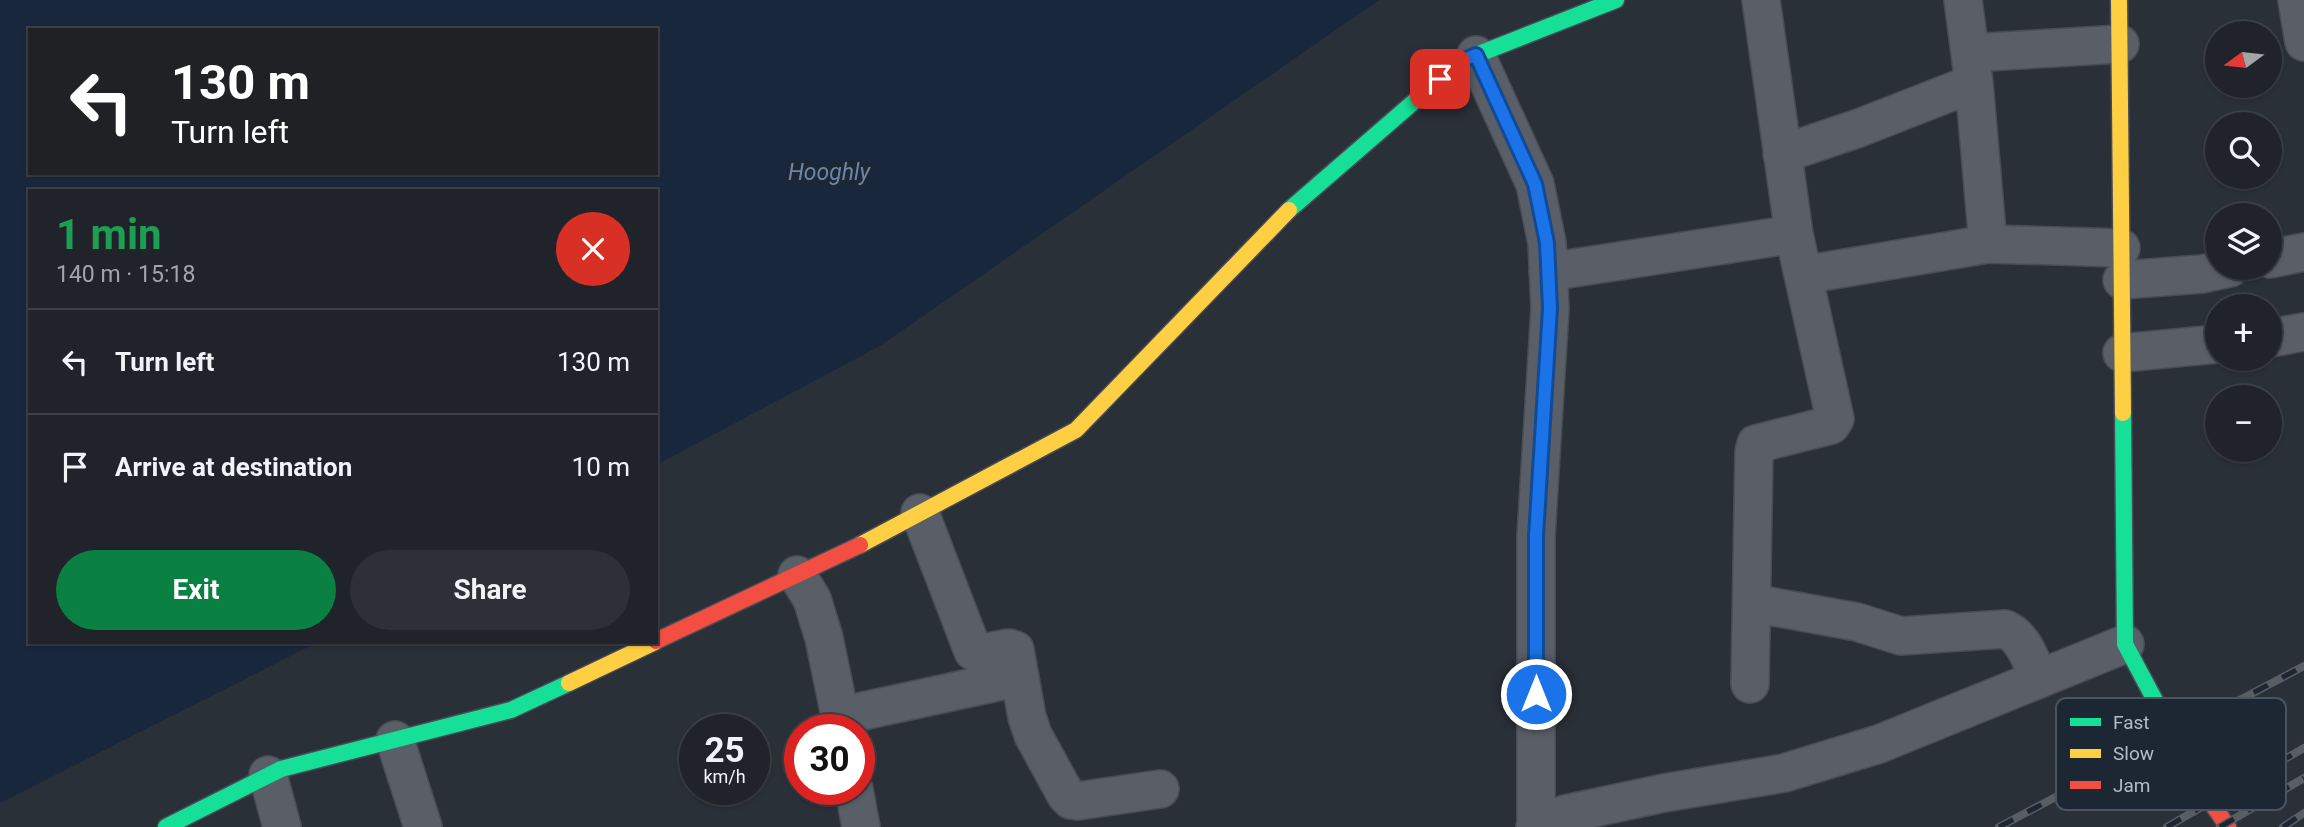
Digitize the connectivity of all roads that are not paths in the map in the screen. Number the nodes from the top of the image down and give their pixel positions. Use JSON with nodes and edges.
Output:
{"nodes":[{"id":1,"x":1616,"y":0,"type":"edge"},
{"id":2,"x":1761,"y":0,"type":"edge"},
{"id":3,"x":1963,"y":0,"type":"edge"},
{"id":4,"x":2119,"y":0,"type":"edge"},
{"id":5,"x":2297,"y":0,"type":"edge"},
{"id":6,"x":2304,"y":42,"type":"edge"},
{"id":7,"x":2119,"y":44,"type":"junction"},
{"id":8,"x":1476,"y":55,"type":"junction"},
{"id":9,"x":1972,"y":68,"type":"junction"},
{"id":10,"x":1782,"y":153,"type":"junction"},
{"id":11,"x":1794,"y":234,"type":"junction"},
{"id":12,"x":1987,"y":244,"type":"junction"},
{"id":13,"x":2304,"y":252,"type":"edge"},
{"id":14,"x":2282,"y":257,"type":"edge"},
{"id":15,"x":2121,"y":264,"type":"junction"},
{"id":16,"x":1548,"y":272,"type":"junction"},
{"id":17,"x":2205,"y":273,"type":"edge"},
{"id":18,"x":1803,"y":275,"type":"junction"},
{"id":19,"x":2304,"y":332,"type":"edge"},
{"id":20,"x":2282,"y":336,"type":"edge"},
{"id":21,"x":2205,"y":345,"type":"edge"},
{"id":22,"x":2122,"y":352,"type":"junction"},
{"id":23,"x":920,"y":513,"type":"junction"},
{"id":24,"x":797,"y":575,"type":"junction"},
{"id":25,"x":1752,"y":603,"type":"junction"},
{"id":26,"x":658,"y":641,"type":"edge"},
{"id":27,"x":651,"y":644,"type":"edge"},
{"id":28,"x":2125,"y":644,"type":"junction"},
{"id":29,"x":1020,"y":677,"type":"junction"},
{"id":30,"x":2039,"y":679,"type":"junction"},
{"id":31,"x":1750,"y":684,"type":"dead end"},
{"id":32,"x":2152,"y":698,"type":"edge"},
{"id":33,"x":840,"y":714,"type":"edge"},
{"id":34,"x":875,"y":714,"type":"edge"},
{"id":35,"x":395,"y":740,"type":"junction"},
{"id":36,"x":268,"y":775,"type":"junction"},
{"id":37,"x":1160,"y":789,"type":"dead end"},
{"id":38,"x":857,"y":805,"type":"edge"},
{"id":39,"x":2216,"y":810,"type":"edge"},
{"id":40,"x":166,"y":827,"type":"edge"},
{"id":41,"x":282,"y":827,"type":"edge"},
{"id":42,"x":423,"y":827,"type":"edge"},
{"id":43,"x":861,"y":827,"type":"edge"},
{"id":44,"x":1536,"y":827,"type":"edge"},
{"id":45,"x":2228,"y":827,"type":"edge"}],
"edges":[{"from":1,"to":8,"type":"street"},
{"from":2,"to":10,"type":"street"},
{"from":3,"to":9,"type":"street"},
{"from":4,"to":7,"type":"street"},
{"from":5,"to":6,"type":"street"},
{"from":7,"to":9,"type":"street"},
{"from":7,"to":15,"type":"street"},
{"from":8,"to":16,"type":"street"},
{"from":8,"to":23,"type":"street"},
{"from":9,"to":10,"type":"street"},
{"from":9,"to":12,"type":"street"},
{"from":10,"to":11,"type":"street"},
{"from":11,"to":16,"type":"street"},
{"from":11,"to":18,"type":"street"},
{"from":12,"to":15,"type":"street"},
{"from":12,"to":18,"type":"street"},
{"from":13,"to":14,"type":"street"},
{"from":15,"to":17,"type":"street"},
{"from":15,"to":22,"type":"street"},
{"from":16,"to":44,"type":"street"},
{"from":18,"to":25,"type":"street"},
{"from":19,"to":20,"type":"street"},
{"from":21,"to":22,"type":"street"},
{"from":22,"to":28,"type":"street"},
{"from":23,"to":24,"type":"street"},
{"from":23,"to":29,"type":"street"},
{"from":24,"to":26,"type":"street"},
{"from":24,"to":33,"type":"street"},
{"from":25,"to":30,"type":"street"},
{"from":25,"to":31,"type":"street"},
{"from":27,"to":35,"type":"street"},
{"from":28,"to":30,"type":"street"},
{"from":28,"to":32,"type":"street"},
{"from":29,"to":34,"type":"street"},
{"from":29,"to":37,"type":"street"},
{"from":30,"to":44,"type":"street"},
{"from":35,"to":36,"type":"street"},
{"from":35,"to":42,"type":"street"},
{"from":36,"to":40,"type":"street"},
{"from":36,"to":41,"type":"street"},
{"from":38,"to":43,"type":"street"},
{"from":39,"to":45,"type":"street"}]}
